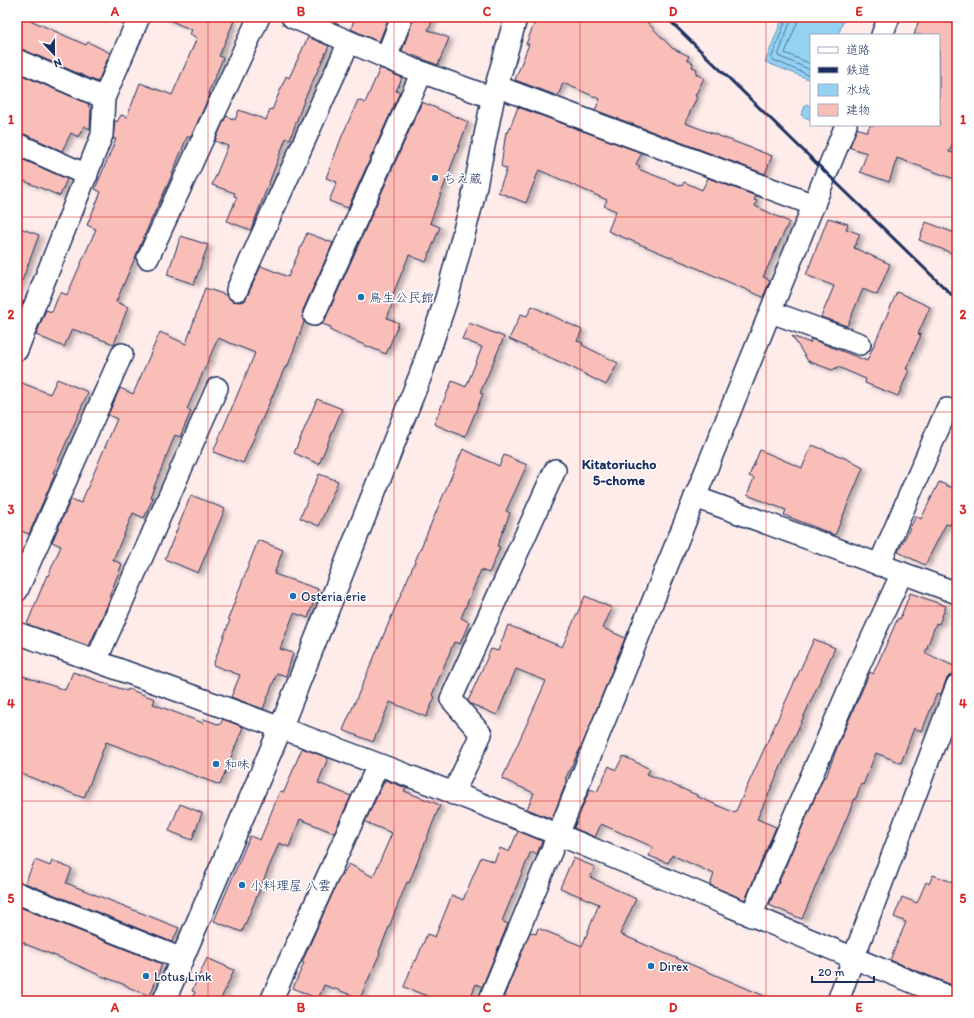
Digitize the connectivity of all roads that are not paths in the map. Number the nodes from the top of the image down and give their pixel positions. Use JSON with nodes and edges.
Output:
{"nodes":[{"id":1,"x":139,"y":17,"type":"edge"},
{"id":2,"x":259,"y":17,"type":"edge"},
{"id":3,"x":402,"y":17,"type":"edge"},
{"id":4,"x":516,"y":17,"type":"edge"},
{"id":5,"x":889,"y":17,"type":"edge"},
{"id":6,"x":304,"y":20,"type":"edge"},
{"id":7,"x":882,"y":34,"type":"edge"},
{"id":8,"x":349,"y":42,"type":"junction"},
{"id":9,"x":386,"y":58,"type":"junction"},
{"id":10,"x":17,"y":60,"type":"edge"},
{"id":11,"x":422,"y":72,"type":"junction"},
{"id":12,"x":495,"y":92,"type":"junction"},
{"id":13,"x":104,"y":98,"type":"junction"},
{"id":14,"x":846,"y":126,"type":"edge"},
{"id":15,"x":17,"y":144,"type":"edge"},
{"id":16,"x":87,"y":174,"type":"junction"},
{"id":17,"x":814,"y":205,"type":"junction"},
{"id":18,"x":148,"y":258,"type":"dead end"},
{"id":19,"x":237,"y":290,"type":"dead end"},
{"id":20,"x":771,"y":312,"type":"junction"},
{"id":21,"x":314,"y":315,"type":"dead end"},
{"id":22,"x":860,"y":344,"type":"dead end"},
{"id":23,"x":17,"y":350,"type":"edge"},
{"id":24,"x":122,"y":354,"type":"dead end"},
{"id":25,"x":217,"y":388,"type":"dead end"},
{"id":26,"x":947,"y":409,"type":"dead end"},
{"id":27,"x":555,"y":470,"type":"dead end"},
{"id":28,"x":695,"y":497,"type":"junction"},
{"id":29,"x":879,"y":565,"type":"junction"},
{"id":30,"x":902,"y":573,"type":"junction"},
{"id":31,"x":17,"y":591,"type":"edge"},
{"id":32,"x":957,"y":594,"type":"edge"},
{"id":33,"x":17,"y":633,"type":"edge"},
{"id":34,"x":96,"y":661,"type":"junction"},
{"id":35,"x":957,"y":685,"type":"edge"},
{"id":36,"x":281,"y":727,"type":"junction"},
{"id":37,"x":378,"y":765,"type":"junction"},
{"id":38,"x":453,"y":794,"type":"junction"},
{"id":39,"x":558,"y":835,"type":"junction"},
{"id":40,"x":17,"y":894,"type":"edge"},
{"id":41,"x":751,"y":916,"type":"junction"},
{"id":42,"x":182,"y":959,"type":"junction"},
{"id":43,"x":853,"y":959,"type":"junction"},
{"id":44,"x":957,"y":1000,"type":"edge"},
{"id":45,"x":164,"y":1001,"type":"edge"},
{"id":46,"x":271,"y":1001,"type":"edge"},
{"id":47,"x":489,"y":1001,"type":"edge"},
{"id":48,"x":838,"y":1001,"type":"edge"}],
"edges":[{"from":1,"to":13,"type":"street"},
{"from":2,"to":18,"type":"street"},
{"from":3,"to":9,"type":"street"},
{"from":4,"to":12,"type":"street"},
{"from":5,"to":7,"type":"street"},
{"from":6,"to":8,"type":"street"},
{"from":8,"to":9,"type":"street"},
{"from":8,"to":19,"type":"street"},
{"from":9,"to":11,"type":"street"},
{"from":10,"to":13,"type":"street"},
{"from":11,"to":12,"type":"street"},
{"from":11,"to":21,"type":"street"},
{"from":12,"to":17,"type":"street"},
{"from":12,"to":36,"type":"street"},
{"from":13,"to":16,"type":"street"},
{"from":14,"to":17,"type":"street"},
{"from":15,"to":16,"type":"street"},
{"from":16,"to":23,"type":"street"},
{"from":17,"to":20,"type":"street"},
{"from":20,"to":22,"type":"street"},
{"from":20,"to":28,"type":"street"},
{"from":24,"to":31,"type":"street"},
{"from":25,"to":34,"type":"street"},
{"from":26,"to":29,"type":"street"},
{"from":27,"to":38,"type":"street"},
{"from":28,"to":29,"type":"street"},
{"from":28,"to":39,"type":"street"},
{"from":29,"to":30,"type":"street"},
{"from":30,"to":32,"type":"street"},
{"from":30,"to":41,"type":"street"},
{"from":33,"to":34,"type":"street"},
{"from":34,"to":36,"type":"street"},
{"from":35,"to":43,"type":"street"},
{"from":36,"to":37,"type":"street"},
{"from":36,"to":42,"type":"street"},
{"from":37,"to":38,"type":"street"},
{"from":37,"to":46,"type":"street"},
{"from":38,"to":39,"type":"street"},
{"from":39,"to":41,"type":"street"},
{"from":39,"to":47,"type":"street"},
{"from":40,"to":42,"type":"street"},
{"from":41,"to":43,"type":"street"},
{"from":42,"to":45,"type":"street"},
{"from":43,"to":44,"type":"street"},
{"from":43,"to":48,"type":"street"}]}
